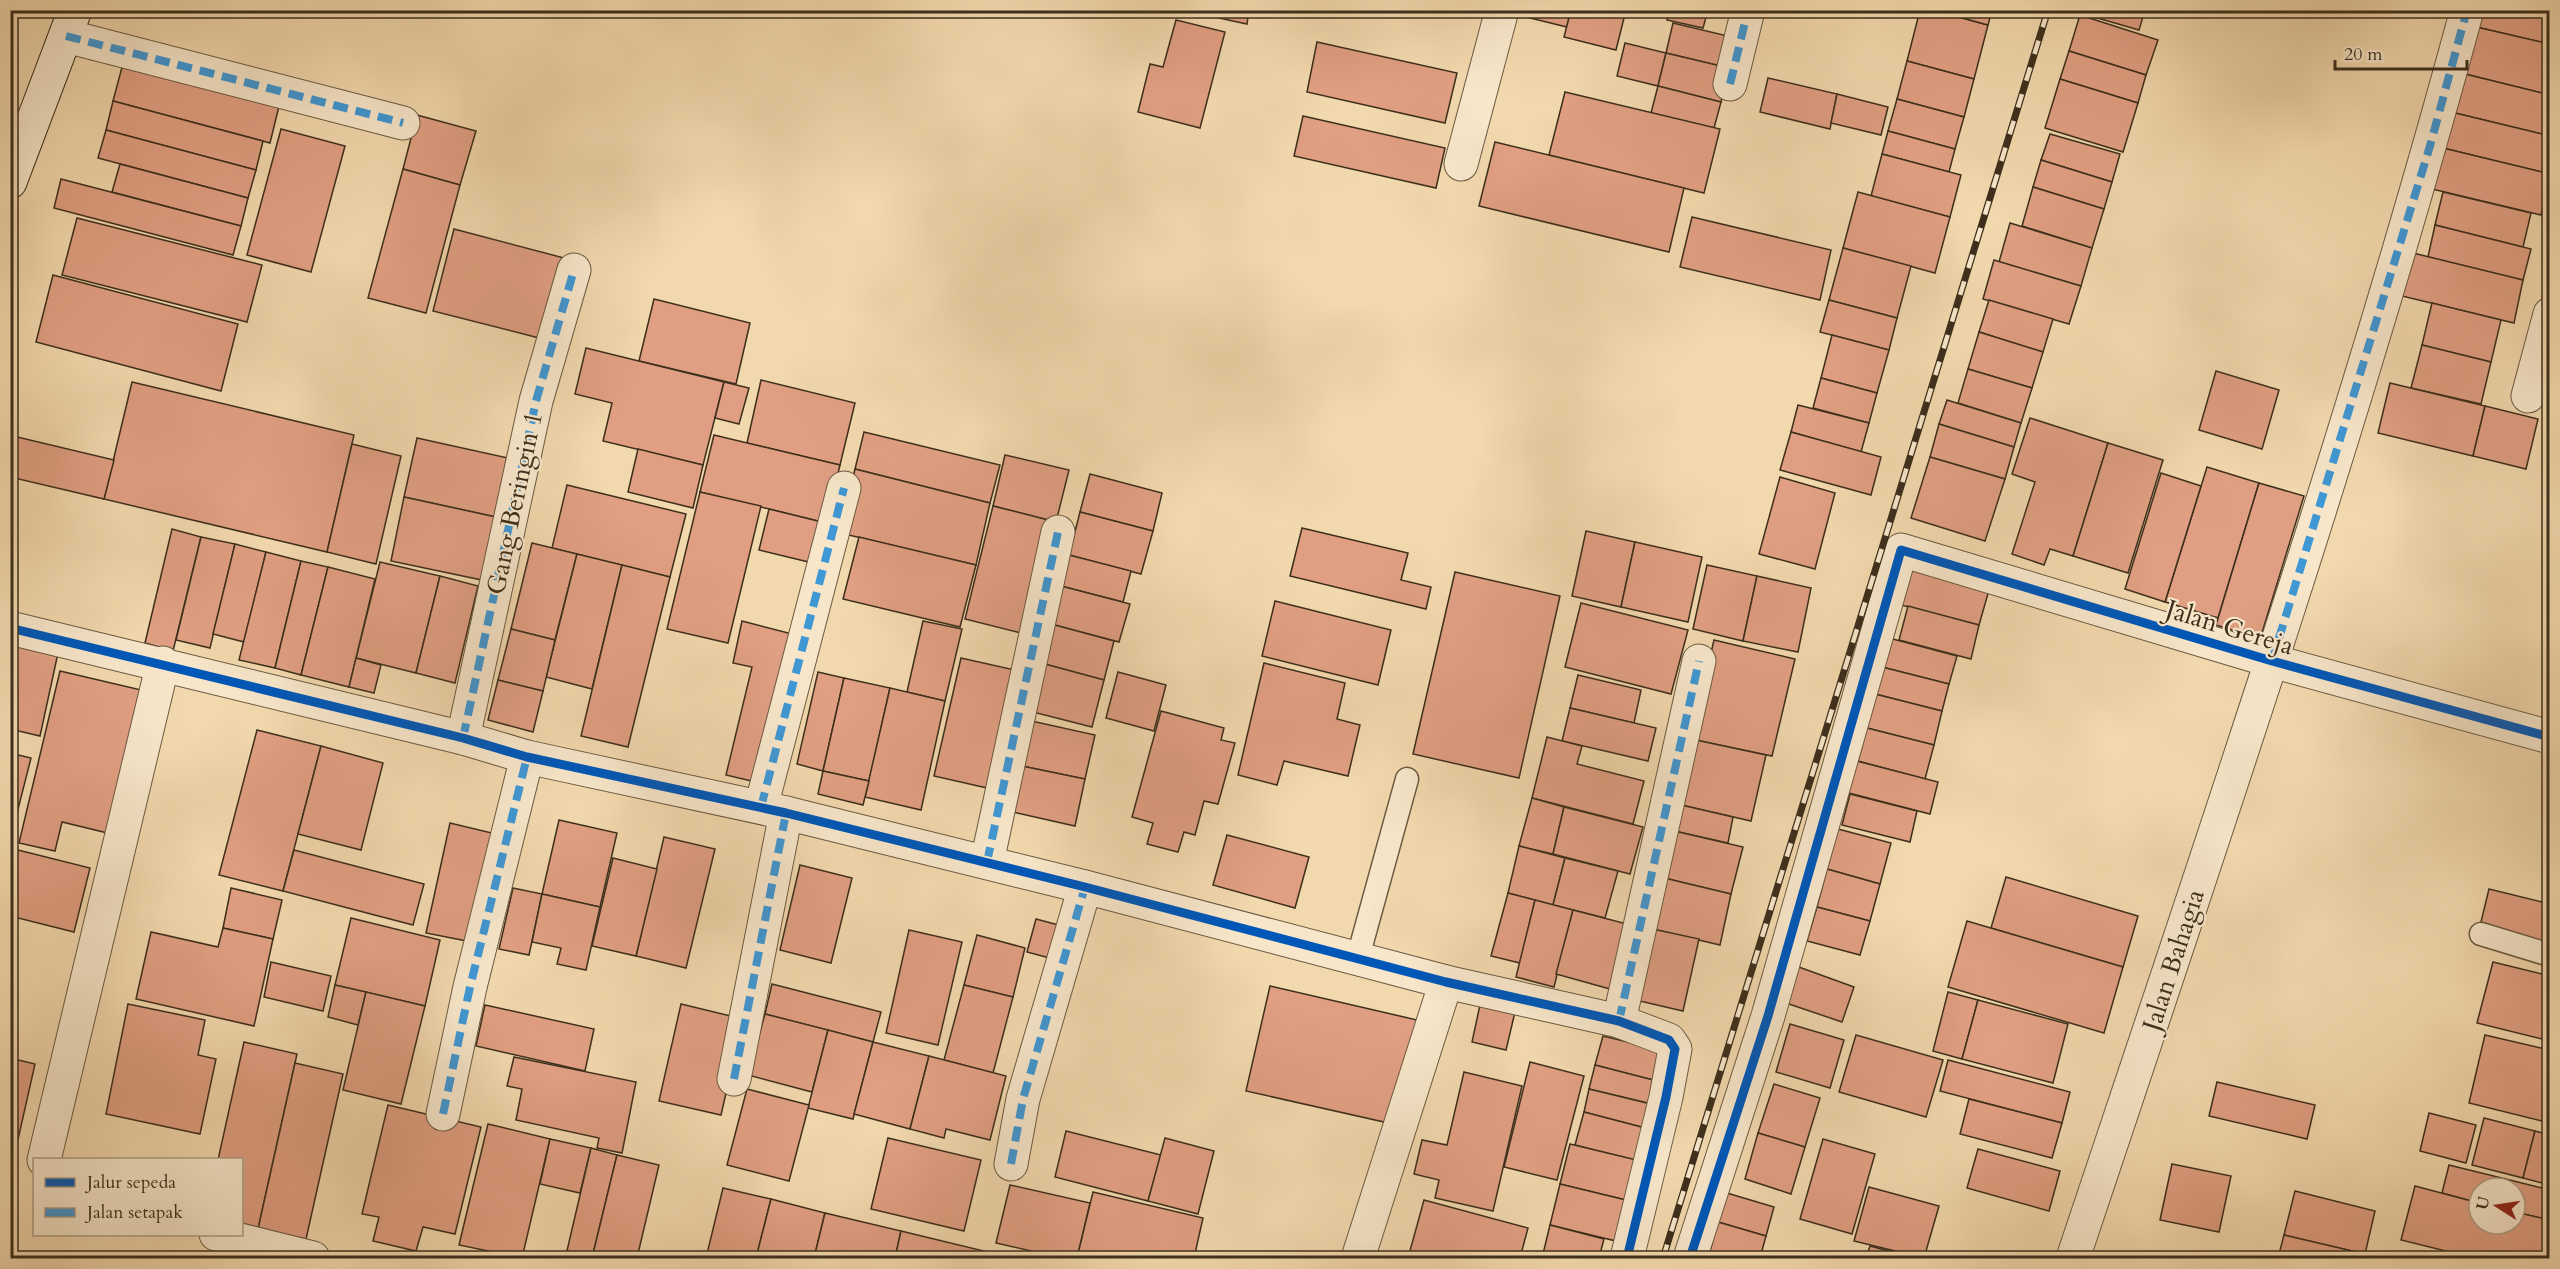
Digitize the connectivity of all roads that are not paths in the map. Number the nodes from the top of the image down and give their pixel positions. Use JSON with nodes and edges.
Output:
{"nodes":[{"id":1,"x":1502,"y":10,"type":"edge"},
{"id":2,"x":1748,"y":10,"type":"edge"},
{"id":3,"x":2467,"y":10,"type":"edge"},
{"id":4,"x":71,"y":23,"type":"edge"},
{"id":5,"x":1730,"y":84,"type":"dead end"},
{"id":6,"x":404,"y":123,"type":"dead end"},
{"id":7,"x":1461,"y":164,"type":"dead end"},
{"id":8,"x":10,"y":182,"type":"edge"},
{"id":9,"x":574,"y":270,"type":"dead end"},
{"id":10,"x":2550,"y":314,"type":"edge"},
{"id":11,"x":2528,"y":396,"type":"dead end"},
{"id":12,"x":844,"y":488,"type":"dead end"},
{"id":13,"x":1058,"y":532,"type":"dead end"},
{"id":14,"x":10,"y":628,"type":"edge"},
{"id":15,"x":2272,"y":661,"type":"junction"},
{"id":16,"x":1699,"y":662,"type":"dead end"},
{"id":17,"x":163,"y":663,"type":"junction"},
{"id":18,"x":2550,"y":737,"type":"edge"},
{"id":19,"x":463,"y":738,"type":"junction"},
{"id":20,"x":528,"y":757,"type":"junction"},
{"id":21,"x":1407,"y":779,"type":"dead end"},
{"id":22,"x":774,"y":810,"type":"junction"},
{"id":23,"x":987,"y":862,"type":"junction"},
{"id":24,"x":1085,"y":887,"type":"junction"},
{"id":25,"x":2481,"y":934,"type":"dead end"},
{"id":26,"x":2550,"y":955,"type":"edge"},
{"id":27,"x":1358,"y":957,"type":"junction"},
{"id":28,"x":1446,"y":982,"type":"junction"},
{"id":29,"x":1619,"y":1021,"type":"junction"},
{"id":30,"x":734,"y":1079,"type":"dead end"},
{"id":31,"x":443,"y":1114,"type":"dead end"},
{"id":32,"x":44,"y":1158,"type":"edge"},
{"id":33,"x":1011,"y":1164,"type":"dead end"},
{"id":34,"x":224,"y":1236,"type":"edge"},
{"id":35,"x":312,"y":1258,"type":"edge"},
{"id":36,"x":1358,"y":1258,"type":"edge"},
{"id":37,"x":1627,"y":1258,"type":"edge"},
{"id":38,"x":1690,"y":1258,"type":"edge"},
{"id":39,"x":2073,"y":1258,"type":"edge"}],
"edges":[{"from":1,"to":7,"type":"street"},
{"from":2,"to":5,"type":"street"},
{"from":3,"to":15,"type":"street","name":"Jalan Bahagia"},
{"from":4,"to":6,"type":"street"},
{"from":4,"to":8,"type":"street"},
{"from":9,"to":19,"type":"street","name":"Gang Beringin 1"},
{"from":10,"to":11,"type":"street"},
{"from":12,"to":22,"type":"street"},
{"from":13,"to":23,"type":"street"},
{"from":14,"to":17,"type":"street"},
{"from":15,"to":18,"type":"street","name":"Jalan Gereja"},
{"from":15,"to":38,"type":"street","name":"Jalan Gereja"},
{"from":15,"to":39,"type":"street","name":"Jalan Bahagia"},
{"from":16,"to":29,"type":"street"},
{"from":17,"to":19,"type":"street"},
{"from":17,"to":32,"type":"street"},
{"from":19,"to":20,"type":"street"},
{"from":20,"to":22,"type":"street"},
{"from":20,"to":31,"type":"street"},
{"from":21,"to":27,"type":"lane"},
{"from":22,"to":23,"type":"street"},
{"from":22,"to":30,"type":"street"},
{"from":23,"to":24,"type":"street"},
{"from":24,"to":27,"type":"street"},
{"from":24,"to":33,"type":"street"},
{"from":25,"to":26,"type":"lane"},
{"from":27,"to":28,"type":"street"},
{"from":28,"to":29,"type":"street"},
{"from":28,"to":36,"type":"street"},
{"from":29,"to":37,"type":"street"},
{"from":34,"to":35,"type":"street"}]}
